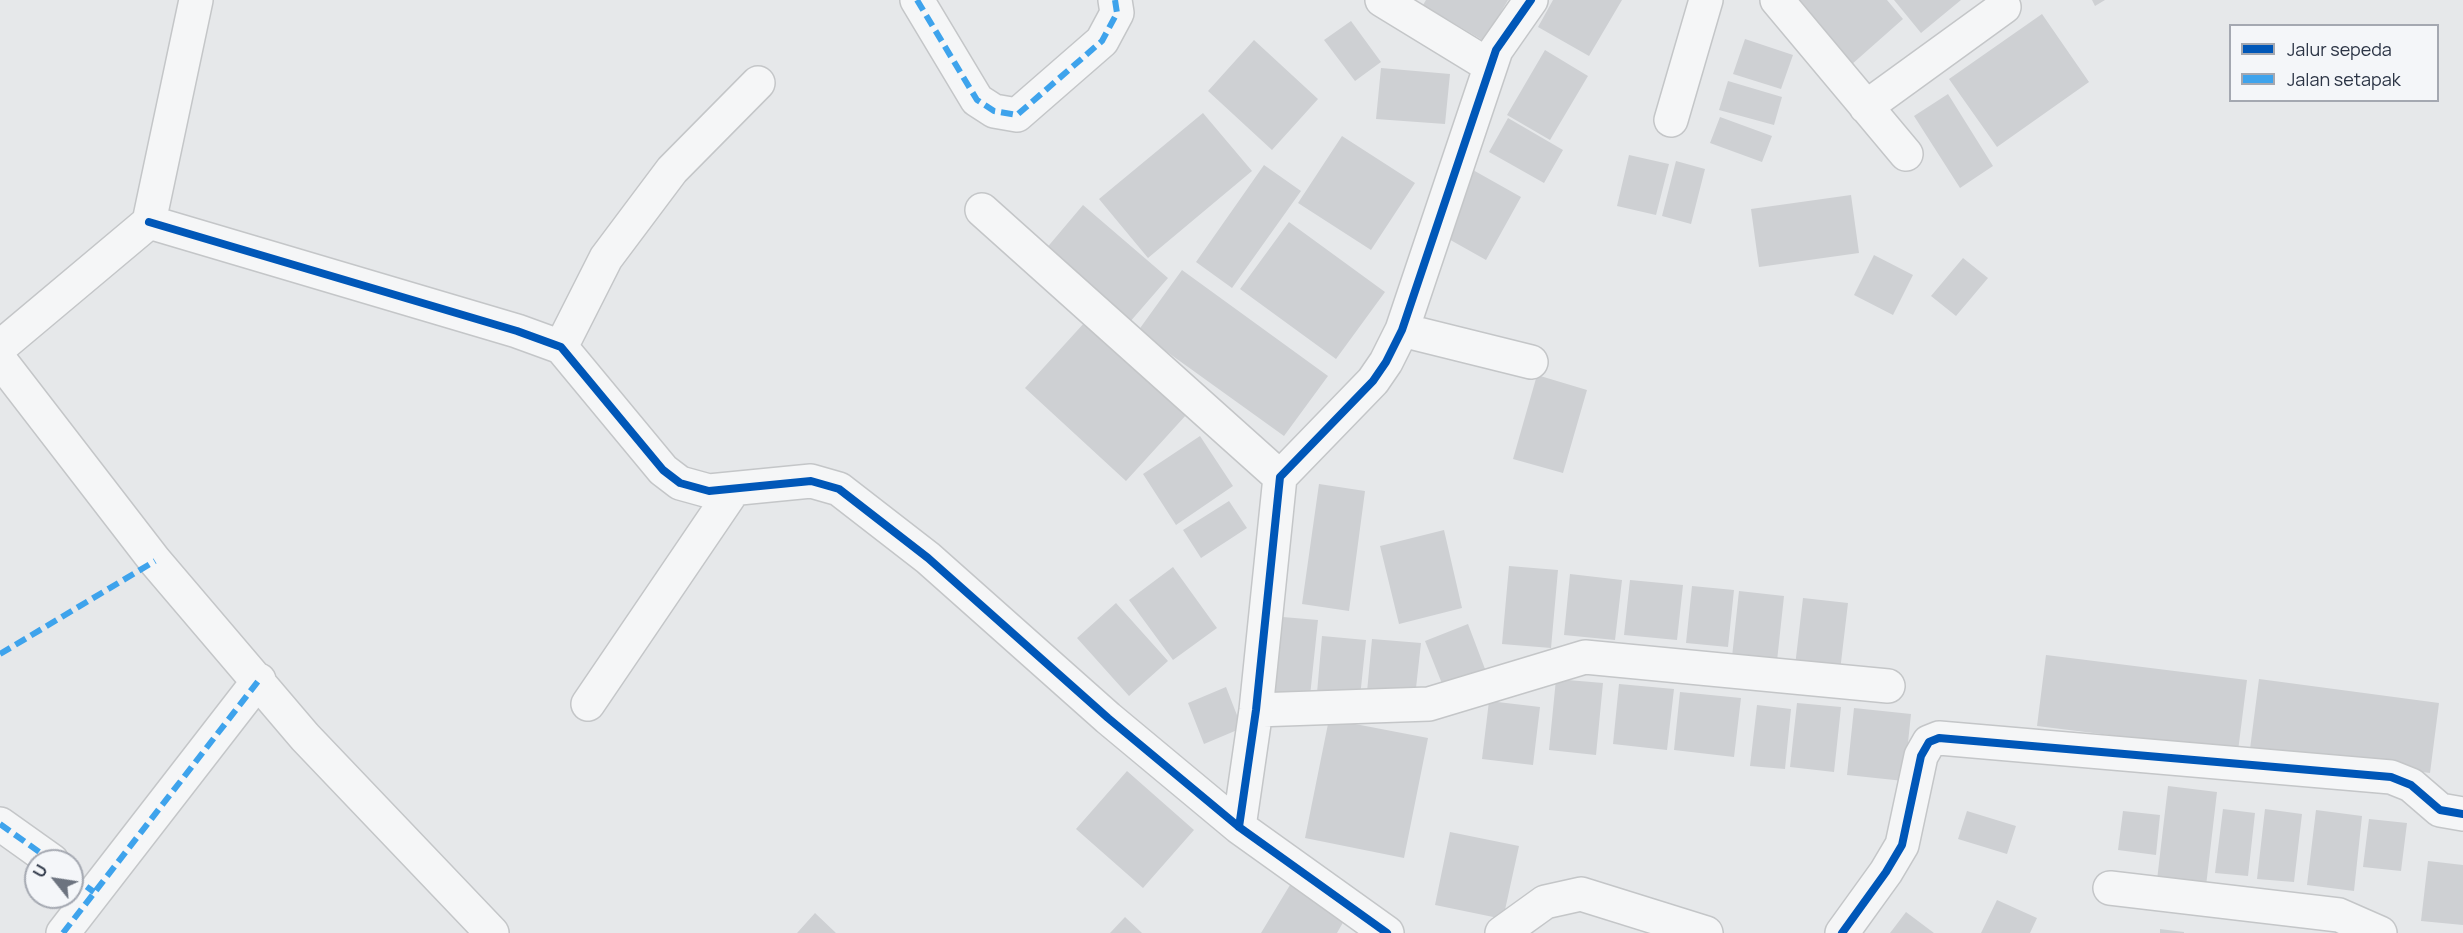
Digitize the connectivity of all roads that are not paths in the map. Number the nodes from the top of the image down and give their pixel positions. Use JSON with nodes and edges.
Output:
{"nodes":[{"id":1,"x":196,"y":0,"type":"edge"},
{"id":2,"x":917,"y":0,"type":"edge"},
{"id":3,"x":1115,"y":0,"type":"edge"},
{"id":4,"x":1382,"y":0,"type":"edge"},
{"id":5,"x":1531,"y":0,"type":"edge"},
{"id":6,"x":1706,"y":0,"type":"edge"},
{"id":7,"x":1777,"y":0,"type":"edge"},
{"id":8,"x":2004,"y":6,"type":"dead end"},
{"id":9,"x":1490,"y":66,"type":"junction"},
{"id":10,"x":758,"y":83,"type":"dead end"},
{"id":11,"x":1866,"y":107,"type":"junction"},
{"id":12,"x":1671,"y":120,"type":"dead end"},
{"id":13,"x":1906,"y":154,"type":"dead end"},
{"id":14,"x":982,"y":210,"type":"dead end"},
{"id":15,"x":149,"y":222,"type":"junction"},
{"id":16,"x":1402,"y":330,"type":"junction"},
{"id":17,"x":0,"y":347,"type":"edge"},
{"id":18,"x":561,"y":347,"type":"junction"},
{"id":19,"x":0,"y":360,"type":"edge"},
{"id":20,"x":1531,"y":362,"type":"dead end"},
{"id":21,"x":1280,"y":477,"type":"junction"},
{"id":22,"x":734,"y":489,"type":"junction"},
{"id":23,"x":259,"y":680,"type":"junction"},
{"id":24,"x":1888,"y":686,"type":"dead end"},
{"id":25,"x":588,"y":704,"type":"dead end"},
{"id":26,"x":1256,"y":710,"type":"junction"},
{"id":27,"x":2463,"y":814,"type":"edge"},
{"id":28,"x":0,"y":824,"type":"edge"},
{"id":29,"x":1239,"y":827,"type":"junction"},
{"id":30,"x":35,"y":849,"type":"edge"},
{"id":31,"x":84,"y":883,"type":"edge"},
{"id":32,"x":2110,"y":888,"type":"dead end"},
{"id":33,"x":73,"y":909,"type":"edge"},
{"id":34,"x":63,"y":933,"type":"edge"},
{"id":35,"x":492,"y":933,"type":"edge"},
{"id":36,"x":1387,"y":933,"type":"edge"},
{"id":37,"x":1502,"y":933,"type":"edge"},
{"id":38,"x":1706,"y":933,"type":"edge"},
{"id":39,"x":1842,"y":933,"type":"edge"},
{"id":40,"x":2380,"y":933,"type":"edge"}],
"edges":[{"from":1,"to":15,"type":"street"},
{"from":2,"to":3,"type":"street"},
{"from":4,"to":9,"type":"street"},
{"from":5,"to":9,"type":"street"},
{"from":6,"to":12,"type":"street"},
{"from":7,"to":11,"type":"street"},
{"from":8,"to":11,"type":"street"},
{"from":9,"to":16,"type":"street"},
{"from":10,"to":18,"type":"street"},
{"from":11,"to":13,"type":"street"},
{"from":14,"to":21,"type":"street"},
{"from":15,"to":17,"type":"street"},
{"from":15,"to":18,"type":"street"},
{"from":16,"to":20,"type":"street"},
{"from":16,"to":21,"type":"street"},
{"from":18,"to":22,"type":"street"},
{"from":19,"to":23,"type":"street"},
{"from":21,"to":26,"type":"street"},
{"from":22,"to":25,"type":"street"},
{"from":22,"to":29,"type":"street"},
{"from":23,"to":31,"type":"street"},
{"from":23,"to":35,"type":"street"},
{"from":24,"to":26,"type":"street"},
{"from":26,"to":29,"type":"street"},
{"from":27,"to":39,"type":"street"},
{"from":28,"to":30,"type":"street"},
{"from":29,"to":36,"type":"street"},
{"from":32,"to":40,"type":"street"},
{"from":33,"to":34,"type":"street"},
{"from":37,"to":38,"type":"street"}]}
